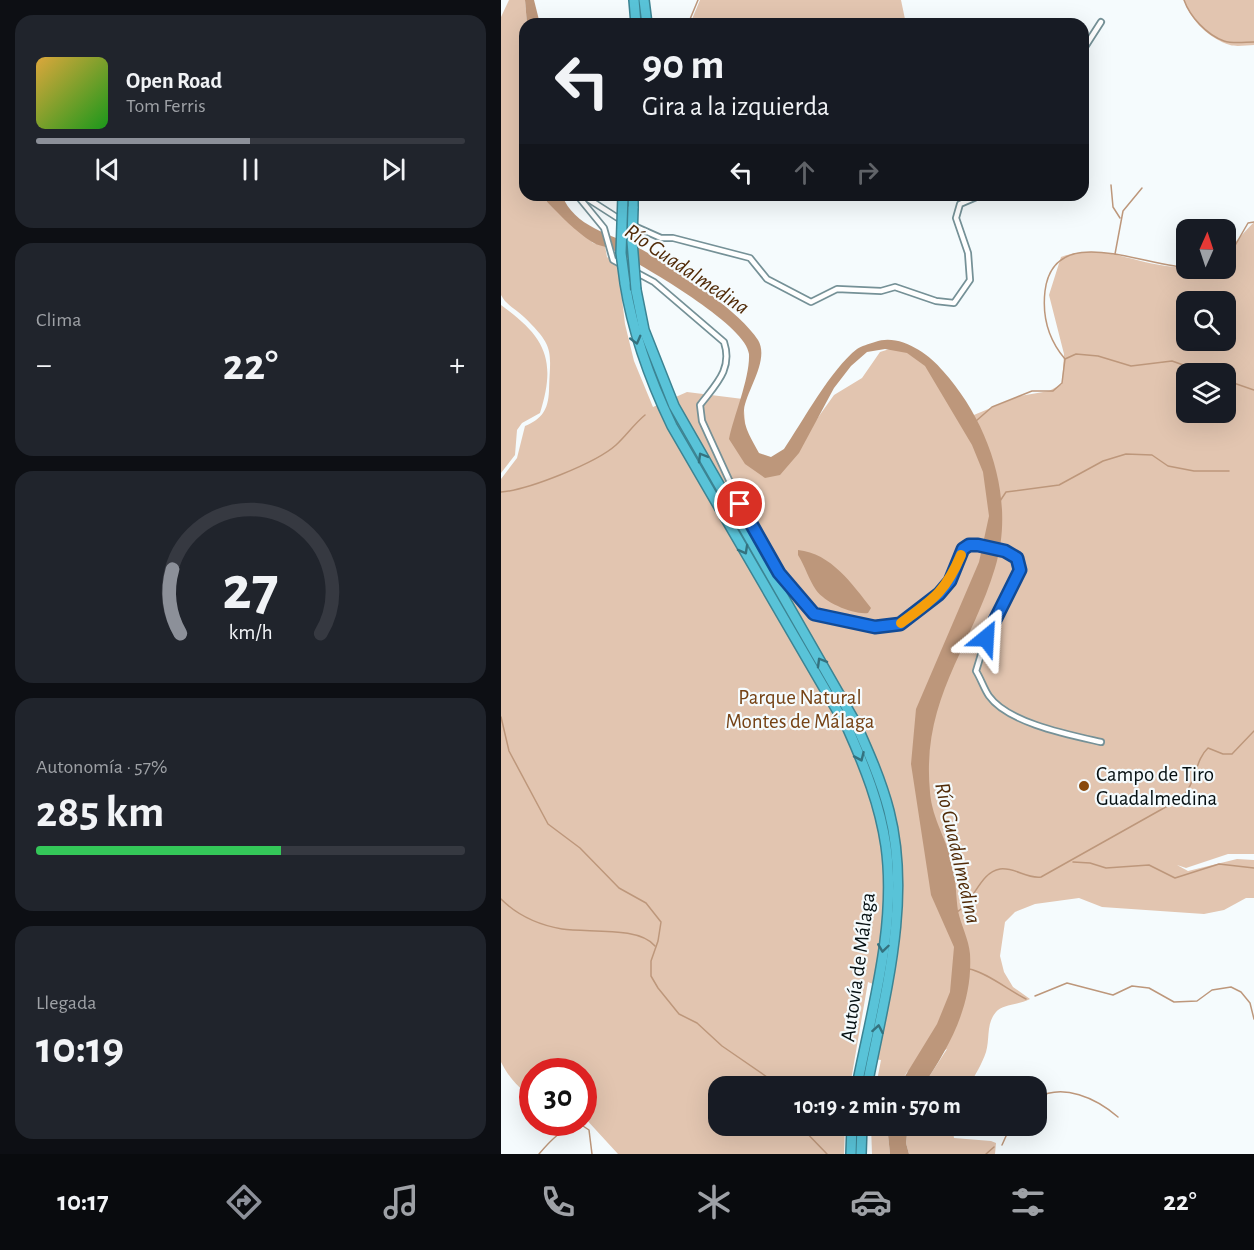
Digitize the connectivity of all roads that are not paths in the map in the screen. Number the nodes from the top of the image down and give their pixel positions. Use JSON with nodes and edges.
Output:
{"nodes":[{"id":1,"x":634,"y":0,"type":"edge"},
{"id":2,"x":644,"y":0,"type":"edge"},
{"id":3,"x":636,"y":18,"type":"edge"},
{"id":4,"x":646,"y":18,"type":"edge"},
{"id":5,"x":1101,"y":22,"type":"dead end"},
{"id":6,"x":1089,"y":41,"type":"edge"},
{"id":7,"x":582,"y":201,"type":"edge"},
{"id":8,"x":591,"y":201,"type":"edge"},
{"id":9,"x":623,"y":201,"type":"edge"},
{"id":10,"x":633,"y":201,"type":"edge"},
{"id":11,"x":967,"y":201,"type":"edge"},
{"id":12,"x":1101,"y":742,"type":"dead end"},
{"id":13,"x":859,"y":1076,"type":"edge"},
{"id":14,"x":869,"y":1076,"type":"edge"},
{"id":15,"x":852,"y":1136,"type":"edge"},
{"id":16,"x":862,"y":1136,"type":"edge"},
{"id":17,"x":851,"y":1154,"type":"edge"},
{"id":18,"x":861,"y":1154,"type":"edge"}],
"edges":[{"from":1,"to":3,"type":"highway"},
{"from":2,"to":4,"type":"highway"},
{"from":5,"to":6,"type":"street"},
{"from":7,"to":12,"type":"street"},
{"from":8,"to":11,"type":"street"},
{"from":9,"to":13,"type":"highway","name":"Autovía de Málaga","one_way":true,"bridge":true},
{"from":14,"to":10,"type":"highway","name":"Autovía de Málaga","one_way":true,"bridge":true},
{"from":15,"to":17,"type":"highway"},
{"from":16,"to":18,"type":"highway"}]}
